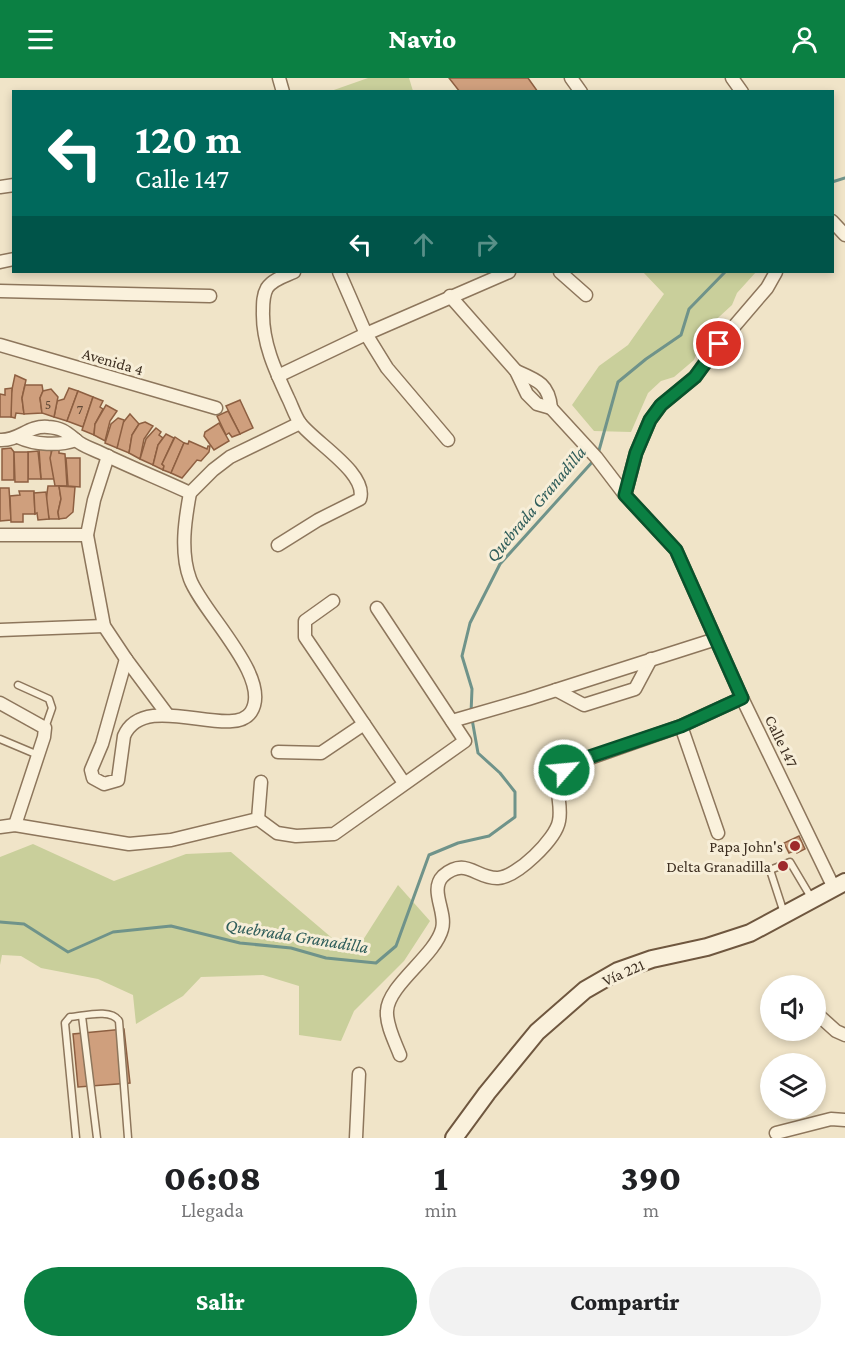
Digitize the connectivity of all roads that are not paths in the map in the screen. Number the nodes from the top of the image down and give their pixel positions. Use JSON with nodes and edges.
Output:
{"nodes":[{"id":1,"x":834,"y":223,"type":"edge"},
{"id":2,"x":845,"y":236,"type":"edge"},
{"id":3,"x":292,"y":273,"type":"edge"},
{"id":4,"x":339,"y":273,"type":"edge"},
{"id":5,"x":507,"y":273,"type":"edge"},
{"id":6,"x":561,"y":273,"type":"edge"},
{"id":7,"x":775,"y":273,"type":"edge"},
{"id":8,"x":0,"y":291,"type":"edge"},
{"id":9,"x":586,"y":295,"type":"dead end"},
{"id":10,"x":210,"y":296,"type":"dead end"},
{"id":11,"x":450,"y":296,"type":"junction"},
{"id":12,"x":366,"y":333,"type":"junction"},
{"id":13,"x":0,"y":345,"type":"edge"},
{"id":14,"x":516,"y":371,"type":"junction"},
{"id":15,"x":278,"y":376,"type":"junction"},
{"id":16,"x":216,"y":408,"type":"dead end"},
{"id":17,"x":551,"y":408,"type":"junction"},
{"id":18,"x":300,"y":423,"type":"junction"},
{"id":19,"x":0,"y":440,"type":"edge"},
{"id":20,"x":448,"y":440,"type":"dead end"},
{"id":21,"x":108,"y":456,"type":"junction"},
{"id":22,"x":190,"y":493,"type":"junction"},
{"id":23,"x":625,"y":495,"type":"junction"},
{"id":24,"x":0,"y":535,"type":"edge"},
{"id":25,"x":87,"y":535,"type":"junction"},
{"id":26,"x":278,"y":545,"type":"dead end"},
{"id":27,"x":333,"y":601,"type":"dead end"},
{"id":28,"x":377,"y":608,"type":"dead end"},
{"id":29,"x":104,"y":626,"type":"junction"},
{"id":30,"x":0,"y":630,"type":"edge"},
{"id":31,"x":716,"y":639,"type":"junction"},
{"id":32,"x":126,"y":659,"type":"junction"},
{"id":33,"x":651,"y":659,"type":"junction"},
{"id":34,"x":18,"y":685,"type":"dead end"},
{"id":35,"x":556,"y":690,"type":"junction"},
{"id":36,"x":742,"y":698,"type":"junction"},
{"id":37,"x":0,"y":703,"type":"edge"},
{"id":38,"x":167,"y":714,"type":"junction"},
{"id":39,"x":452,"y":721,"type":"junction"},
{"id":40,"x":364,"y":724,"type":"junction"},
{"id":41,"x":681,"y":726,"type":"junction"},
{"id":42,"x":45,"y":728,"type":"junction"},
{"id":43,"x":0,"y":739,"type":"edge"},
{"id":44,"x":278,"y":752,"type":"dead end"},
{"id":45,"x":38,"y":755,"type":"junction"},
{"id":46,"x":261,"y":782,"type":"dead end"},
{"id":47,"x":404,"y":783,"type":"junction"},
{"id":48,"x":258,"y":819,"type":"junction"},
{"id":49,"x":15,"y":825,"type":"junction"},
{"id":50,"x":0,"y":827,"type":"edge"},
{"id":51,"x":718,"y":833,"type":"dead end"},
{"id":52,"x":840,"y":885,"type":"edge"},
{"id":53,"x":813,"y":900,"type":"junction"},
{"id":54,"x":785,"y":915,"type":"junction"},
{"id":55,"x":82,"y":1016,"type":"junction"},
{"id":56,"x":826,"y":1022,"type":"edge"},
{"id":57,"x":845,"y":1035,"type":"edge"},
{"id":58,"x":400,"y":1054,"type":"dead end"},
{"id":59,"x":359,"y":1074,"type":"dead end"},
{"id":60,"x":845,"y":1120,"type":"edge"},
{"id":61,"x":776,"y":1133,"type":"dead end"},
{"id":62,"x":76,"y":1138,"type":"edge"},
{"id":63,"x":97,"y":1138,"type":"edge"},
{"id":64,"x":128,"y":1138,"type":"edge"},
{"id":65,"x":356,"y":1138,"type":"edge"},
{"id":66,"x":454,"y":1138,"type":"edge"}],
"edges":[{"from":1,"to":2,"type":"street"},
{"from":3,"to":15,"type":"street"},
{"from":4,"to":12,"type":"street"},
{"from":5,"to":11,"type":"street"},
{"from":6,"to":9,"type":"street"},
{"from":7,"to":23,"type":"street"},
{"from":8,"to":10,"type":"street"},
{"from":11,"to":12,"type":"street"},
{"from":11,"to":14,"type":"street"},
{"from":12,"to":15,"type":"street"},
{"from":12,"to":20,"type":"street"},
{"from":13,"to":16,"type":"street","name":"Avenida 4"},
{"from":14,"to":17,"type":"street"},
{"from":14,"to":17,"type":"street"},
{"from":15,"to":18,"type":"street"},
{"from":17,"to":23,"type":"street","name":"Calle 147"},
{"from":18,"to":22,"type":"street"},
{"from":18,"to":26,"type":"street"},
{"from":19,"to":21,"type":"street"},
{"from":21,"to":22,"type":"street"},
{"from":21,"to":25,"type":"street"},
{"from":22,"to":38,"type":"street"},
{"from":23,"to":31,"type":"street","name":"Calle 147"},
{"from":24,"to":25,"type":"street"},
{"from":25,"to":29,"type":"street"},
{"from":27,"to":40,"type":"street"},
{"from":28,"to":39,"type":"street"},
{"from":29,"to":30,"type":"street"},
{"from":29,"to":32,"type":"street"},
{"from":31,"to":33,"type":"street"},
{"from":31,"to":36,"type":"street","name":"Calle 147"},
{"from":32,"to":38,"type":"street"},
{"from":32,"to":38,"type":"street"},
{"from":33,"to":35,"type":"street"},
{"from":33,"to":35,"type":"street"},
{"from":34,"to":42,"type":"lane"},
{"from":35,"to":39,"type":"street"},
{"from":36,"to":41,"type":"street"},
{"from":36,"to":52,"type":"street","name":"Calle 147"},
{"from":37,"to":42,"type":"street"},
{"from":39,"to":47,"type":"street"},
{"from":40,"to":44,"type":"street"},
{"from":40,"to":47,"type":"street"},
{"from":41,"to":51,"type":"street"},
{"from":41,"to":58,"type":"street"},
{"from":42,"to":45,"type":"street"},
{"from":43,"to":45,"type":"lane"},
{"from":45,"to":49,"type":"street"},
{"from":46,"to":48,"type":"street"},
{"from":47,"to":48,"type":"street"},
{"from":48,"to":49,"type":"street"},
{"from":49,"to":50,"type":"street"},
{"from":52,"to":53,"type":"main road","name":"Vía 221"},
{"from":53,"to":54,"type":"main road","name":"Vía 221"},
{"from":53,"to":54,"type":"lane"},
{"from":54,"to":66,"type":"main road","name":"Vía 221"},
{"from":55,"to":62,"type":"lane"},
{"from":55,"to":63,"type":"lane"},
{"from":55,"to":64,"type":"lane"},
{"from":56,"to":57,"type":"street"},
{"from":59,"to":65,"type":"street"},
{"from":60,"to":61,"type":"street"}]}
